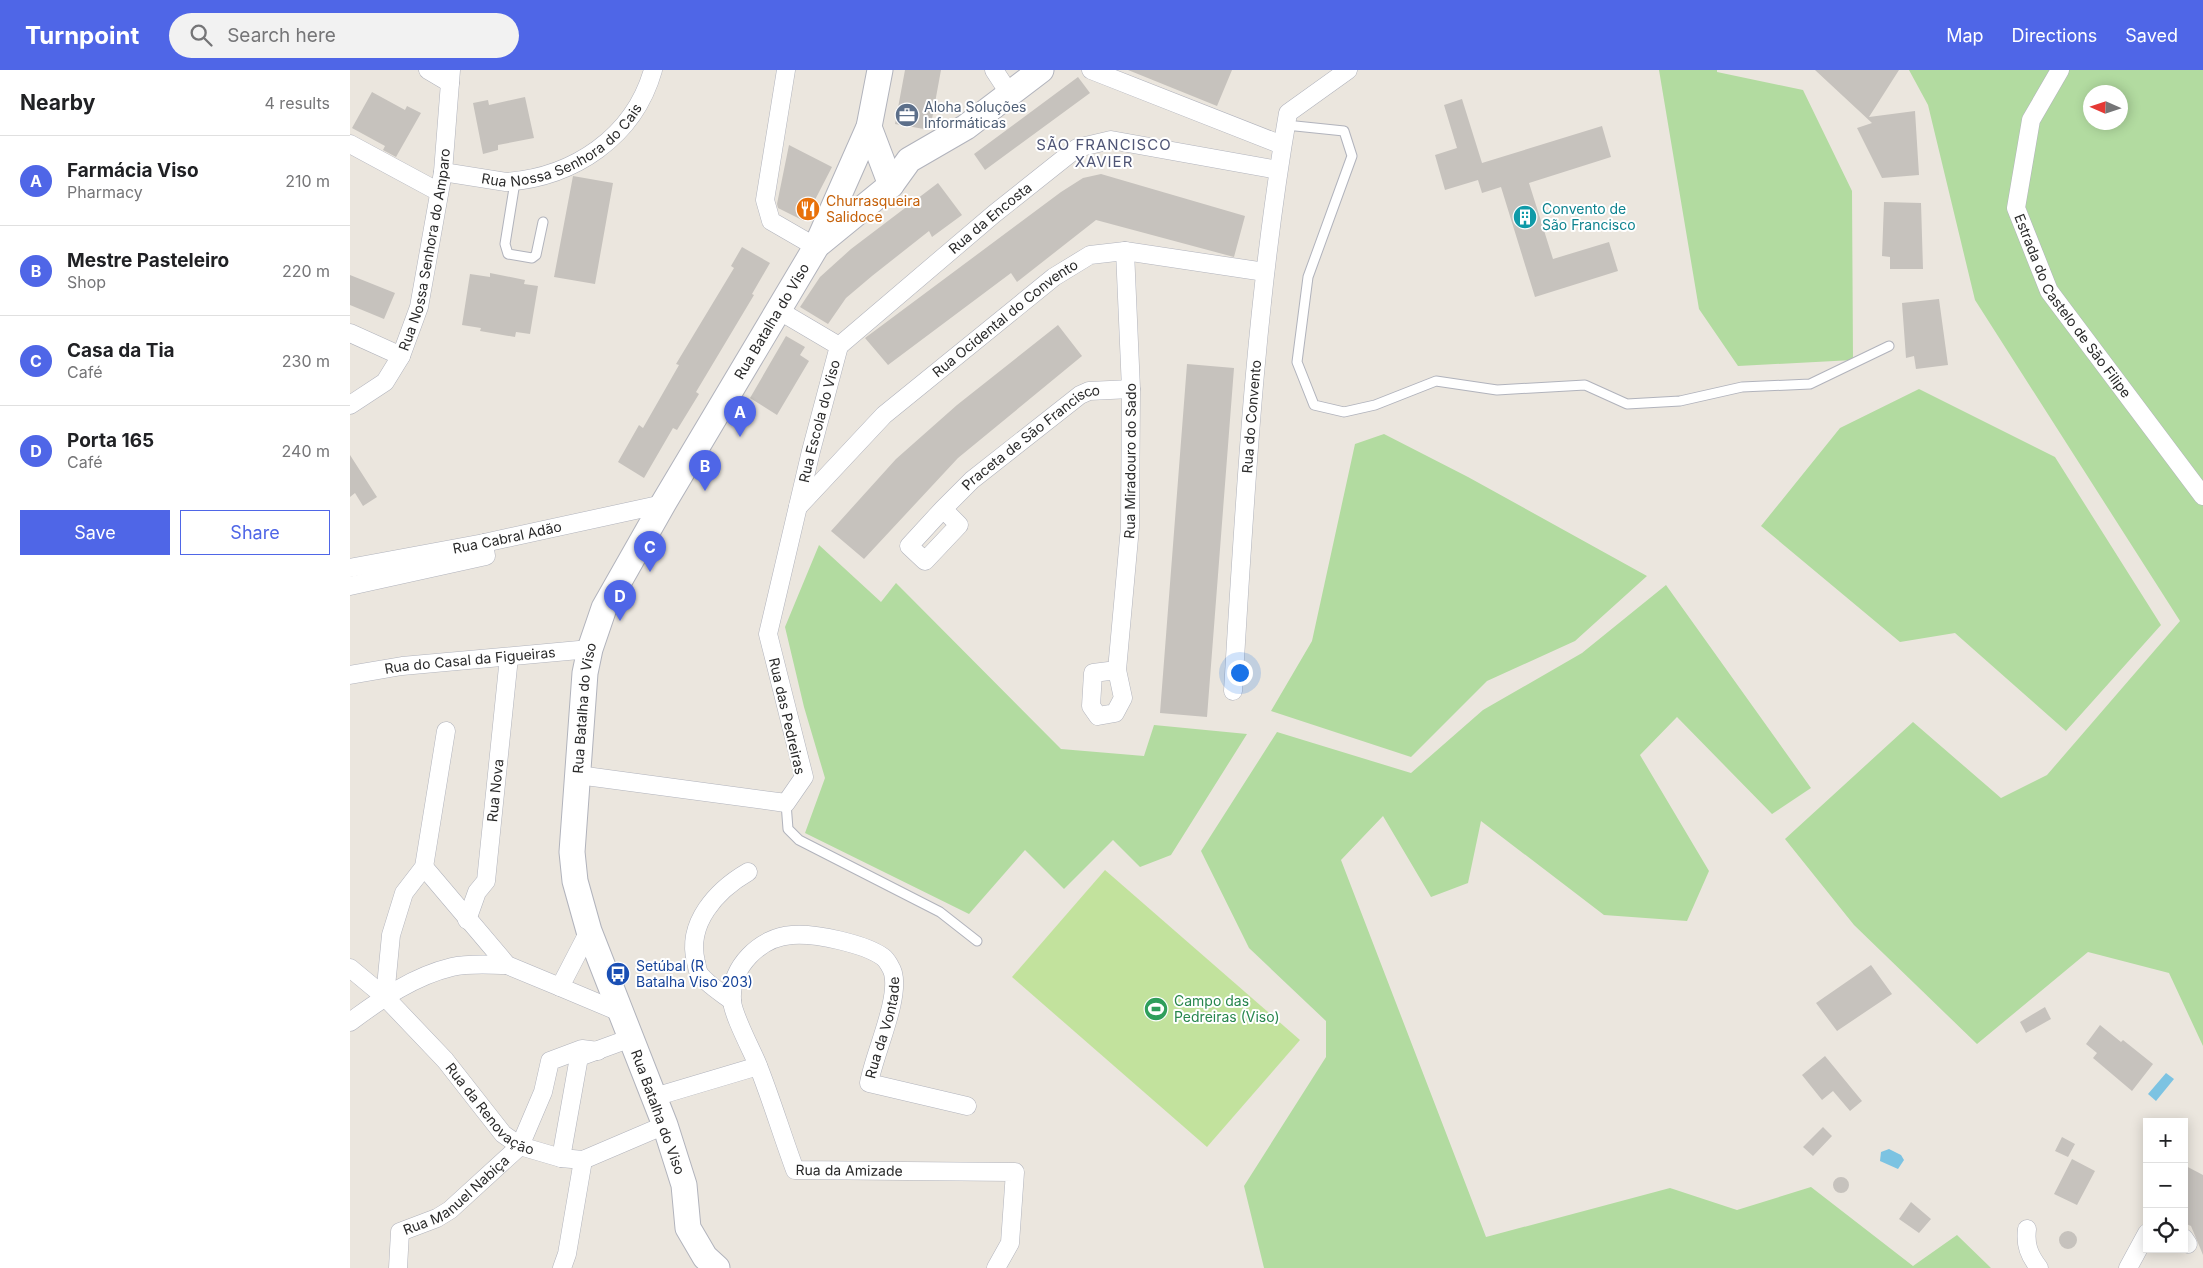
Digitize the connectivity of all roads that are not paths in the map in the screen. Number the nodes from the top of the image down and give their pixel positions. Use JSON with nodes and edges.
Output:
{"nodes":[{"id":1,"x":428,"y":70,"type":"edge"},
{"id":2,"x":653,"y":70,"type":"edge"},
{"id":3,"x":786,"y":70,"type":"edge"},
{"id":4,"x":880,"y":70,"type":"edge"},
{"id":5,"x":994,"y":70,"type":"edge"},
{"id":6,"x":1040,"y":70,"type":"edge"},
{"id":7,"x":1090,"y":70,"type":"edge"},
{"id":8,"x":1348,"y":70,"type":"edge"},
{"id":9,"x":2060,"y":70,"type":"edge"},
{"id":10,"x":450,"y":77,"type":"edge"},
{"id":11,"x":1009,"y":93,"type":"junction"},
{"id":12,"x":1286,"y":124,"type":"junction"},
{"id":13,"x":869,"y":127,"type":"junction"},
{"id":14,"x":350,"y":144,"type":"edge"},
{"id":15,"x":1282,"y":145,"type":"junction"},
{"id":16,"x":856,"y":158,"type":"junction"},
{"id":17,"x":1278,"y":170,"type":"junction"},
{"id":18,"x":443,"y":172,"type":"junction"},
{"id":19,"x":515,"y":182,"type":"junction"},
{"id":20,"x":891,"y":185,"type":"junction"},
{"id":21,"x":439,"y":192,"type":"junction"},
{"id":22,"x":543,"y":222,"type":"dead end"},
{"id":23,"x":816,"y":247,"type":"junction"},
{"id":24,"x":1125,"y":251,"type":"junction"},
{"id":25,"x":1265,"y":272,"type":"junction"},
{"id":26,"x":778,"y":310,"type":"junction"},
{"id":27,"x":350,"y":333,"type":"edge"},
{"id":28,"x":839,"y":346,"type":"junction"},
{"id":29,"x":1889,"y":346,"type":"dead end"},
{"id":30,"x":402,"y":356,"type":"junction"},
{"id":31,"x":1130,"y":389,"type":"junction"},
{"id":32,"x":350,"y":405,"type":"edge"},
{"id":33,"x":2203,"y":496,"type":"edge"},
{"id":34,"x":663,"y":504,"type":"junction"},
{"id":35,"x":798,"y":508,"type":"junction"},
{"id":36,"x":943,"y":509,"type":"dead end"},
{"id":37,"x":484,"y":543,"type":"junction"},
{"id":38,"x":350,"y":568,"type":"edge"},
{"id":39,"x":350,"y":586,"type":"edge"},
{"id":40,"x":590,"y":649,"type":"junction"},
{"id":41,"x":509,"y":656,"type":"junction"},
{"id":42,"x":1117,"y":670,"type":"dead end"},
{"id":43,"x":350,"y":676,"type":"edge"},
{"id":44,"x":1233,"y":691,"type":"dead end"},
{"id":45,"x":446,"y":731,"type":"dead end"},
{"id":46,"x":578,"y":775,"type":"junction"},
{"id":47,"x":786,"y":803,"type":"junction"},
{"id":48,"x":424,"y":867,"type":"junction"},
{"id":49,"x":748,"y":872,"type":"dead end"},
{"id":50,"x":467,"y":920,"type":"junction"},
{"id":51,"x":589,"y":931,"type":"junction"},
{"id":52,"x":977,"y":941,"type":"dead end"},
{"id":53,"x":507,"y":965,"type":"junction"},
{"id":54,"x":350,"y":968,"type":"edge"},
{"id":55,"x":560,"y":987,"type":"junction"},
{"id":56,"x":385,"y":997,"type":"junction"},
{"id":57,"x":732,"y":1001,"type":"junction"},
{"id":58,"x":622,"y":1014,"type":"junction"},
{"id":59,"x":350,"y":1022,"type":"edge"},
{"id":60,"x":631,"y":1038,"type":"junction"},
{"id":61,"x":598,"y":1051,"type":"junction"},
{"id":62,"x":758,"y":1066,"type":"junction"},
{"id":63,"x":654,"y":1097,"type":"junction"},
{"id":64,"x":967,"y":1106,"type":"dead end"},
{"id":65,"x":665,"y":1125,"type":"junction"},
{"id":66,"x":520,"y":1146,"type":"junction"},
{"id":67,"x":561,"y":1158,"type":"junction"},
{"id":68,"x":583,"y":1160,"type":"junction"},
{"id":69,"x":2027,"y":1229,"type":"dead end"},
{"id":70,"x":2143,"y":1241,"type":"edge"},
{"id":71,"x":398,"y":1268,"type":"edge"},
{"id":72,"x":562,"y":1268,"type":"edge"},
{"id":73,"x":717,"y":1268,"type":"edge"},
{"id":74,"x":996,"y":1268,"type":"edge"},
{"id":75,"x":2039,"y":1268,"type":"edge"},
{"id":76,"x":2128,"y":1268,"type":"edge"}],
"edges":[{"from":1,"to":10,"type":"street"},
{"from":2,"to":19,"type":"street","name":"Rua Nossa Senhora do Cais"},
{"from":3,"to":23,"type":"street"},
{"from":4,"to":13,"type":"street","name":"Rua Batalha do Viso"},
{"from":5,"to":11,"type":"street"},
{"from":6,"to":11,"type":"street"},
{"from":7,"to":15,"type":"street"},
{"from":8,"to":12,"type":"street","name":"Rua do Convento"},
{"from":9,"to":33,"type":"street","name":"Estrada do Castelo de São Filipe"},
{"from":10,"to":18,"type":"street","name":"Rua Nossa Senhora do Amparo"},
{"from":11,"to":20,"type":"street"},
{"from":12,"to":15,"type":"street","name":"Rua do Convento"},
{"from":12,"to":29,"type":"lane"},
{"from":13,"to":16,"type":"street","name":"Rua Batalha do Viso"},
{"from":13,"to":20,"type":"street"},
{"from":14,"to":21,"type":"street"},
{"from":15,"to":17,"type":"street","name":"Rua do Convento"},
{"from":16,"to":20,"type":"street"},
{"from":16,"to":23,"type":"street","name":"Rua Batalha do Viso"},
{"from":17,"to":25,"type":"street","name":"Rua do Convento"},
{"from":17,"to":28,"type":"street","name":"Rua da Encosta"},
{"from":18,"to":19,"type":"street","name":"Rua Nossa Senhora do Cais"},
{"from":18,"to":21,"type":"street","name":"Rua Nossa Senhora do Amparo"},
{"from":19,"to":22,"type":"lane"},
{"from":20,"to":23,"type":"street"},
{"from":21,"to":30,"type":"street","name":"Rua Nossa Senhora do Amparo"},
{"from":23,"to":26,"type":"street","name":"Rua Batalha do Viso"},
{"from":24,"to":25,"type":"street","name":"Rua Ocidental do Convento"},
{"from":24,"to":31,"type":"street","name":"Rua Miradouro do Sado"},
{"from":24,"to":35,"type":"street","name":"Rua Ocidental do Convento"},
{"from":25,"to":44,"type":"street","name":"Rua do Convento"},
{"from":26,"to":28,"type":"street","name":"Rua Escola do Viso"},
{"from":26,"to":34,"type":"street","name":"Rua Batalha do Viso"},
{"from":27,"to":30,"type":"street"},
{"from":28,"to":35,"type":"street","name":"Rua Escola do Viso"},
{"from":30,"to":32,"type":"street","name":"Rua Nossa Senhora do Amparo"},
{"from":31,"to":36,"type":"street","name":"Praceta de São Francisco"},
{"from":31,"to":42,"type":"street","name":"Rua Miradouro do Sado"},
{"from":34,"to":37,"type":"street","name":"Rua Cabral Adão"},
{"from":34,"to":40,"type":"street","name":"Rua Batalha do Viso"},
{"from":35,"to":47,"type":"street","name":"Rua das Pedreiras"},
{"from":37,"to":38,"type":"street","name":"Rua Cabral Adão"},
{"from":37,"to":39,"type":"street"},
{"from":40,"to":41,"type":"street","name":"Rua do Casal da Figueiras"},
{"from":40,"to":46,"type":"street","name":"Rua Batalha do Viso"},
{"from":41,"to":43,"type":"street","name":"Rua do Casal da Figueiras"},
{"from":41,"to":50,"type":"street","name":"Rua Nova"},
{"from":45,"to":48,"type":"street"},
{"from":46,"to":47,"type":"street"},
{"from":46,"to":51,"type":"street","name":"Rua Batalha do Viso"},
{"from":47,"to":52,"type":"lane"},
{"from":48,"to":50,"type":"street"},
{"from":48,"to":56,"type":"street"},
{"from":49,"to":57,"type":"street"},
{"from":50,"to":53,"type":"street"},
{"from":51,"to":55,"type":"street"},
{"from":51,"to":58,"type":"street","name":"Rua Batalha do Viso"},
{"from":53,"to":55,"type":"street"},
{"from":53,"to":56,"type":"street"},
{"from":54,"to":56,"type":"street","name":"Rua da Renovação"},
{"from":55,"to":58,"type":"street"},
{"from":56,"to":59,"type":"street"},
{"from":56,"to":66,"type":"street","name":"Rua da Renovação"},
{"from":57,"to":62,"type":"street","name":"Rua da Vontade"},
{"from":57,"to":64,"type":"street","name":"Rua da Vontade"},
{"from":58,"to":60,"type":"street","name":"Rua Batalha do Viso"},
{"from":60,"to":61,"type":"street"},
{"from":60,"to":63,"type":"street","name":"Rua Batalha do Viso"},
{"from":61,"to":66,"type":"street","name":"Rua Manuel Nabiça"},
{"from":61,"to":67,"type":"street"},
{"from":62,"to":63,"type":"street"},
{"from":62,"to":74,"type":"street","name":"Rua da Amizade"},
{"from":63,"to":65,"type":"street","name":"Rua Batalha do Viso"},
{"from":65,"to":68,"type":"street","name":"Rua da Renovação"},
{"from":65,"to":73,"type":"street","name":"Rua Batalha do Viso"},
{"from":66,"to":67,"type":"street","name":"Rua da Renovação"},
{"from":66,"to":71,"type":"street","name":"Rua Manuel Nabiça"},
{"from":67,"to":68,"type":"street","name":"Rua da Renovação"},
{"from":68,"to":72,"type":"street"},
{"from":69,"to":75,"type":"street"},
{"from":70,"to":76,"type":"street"}]}
